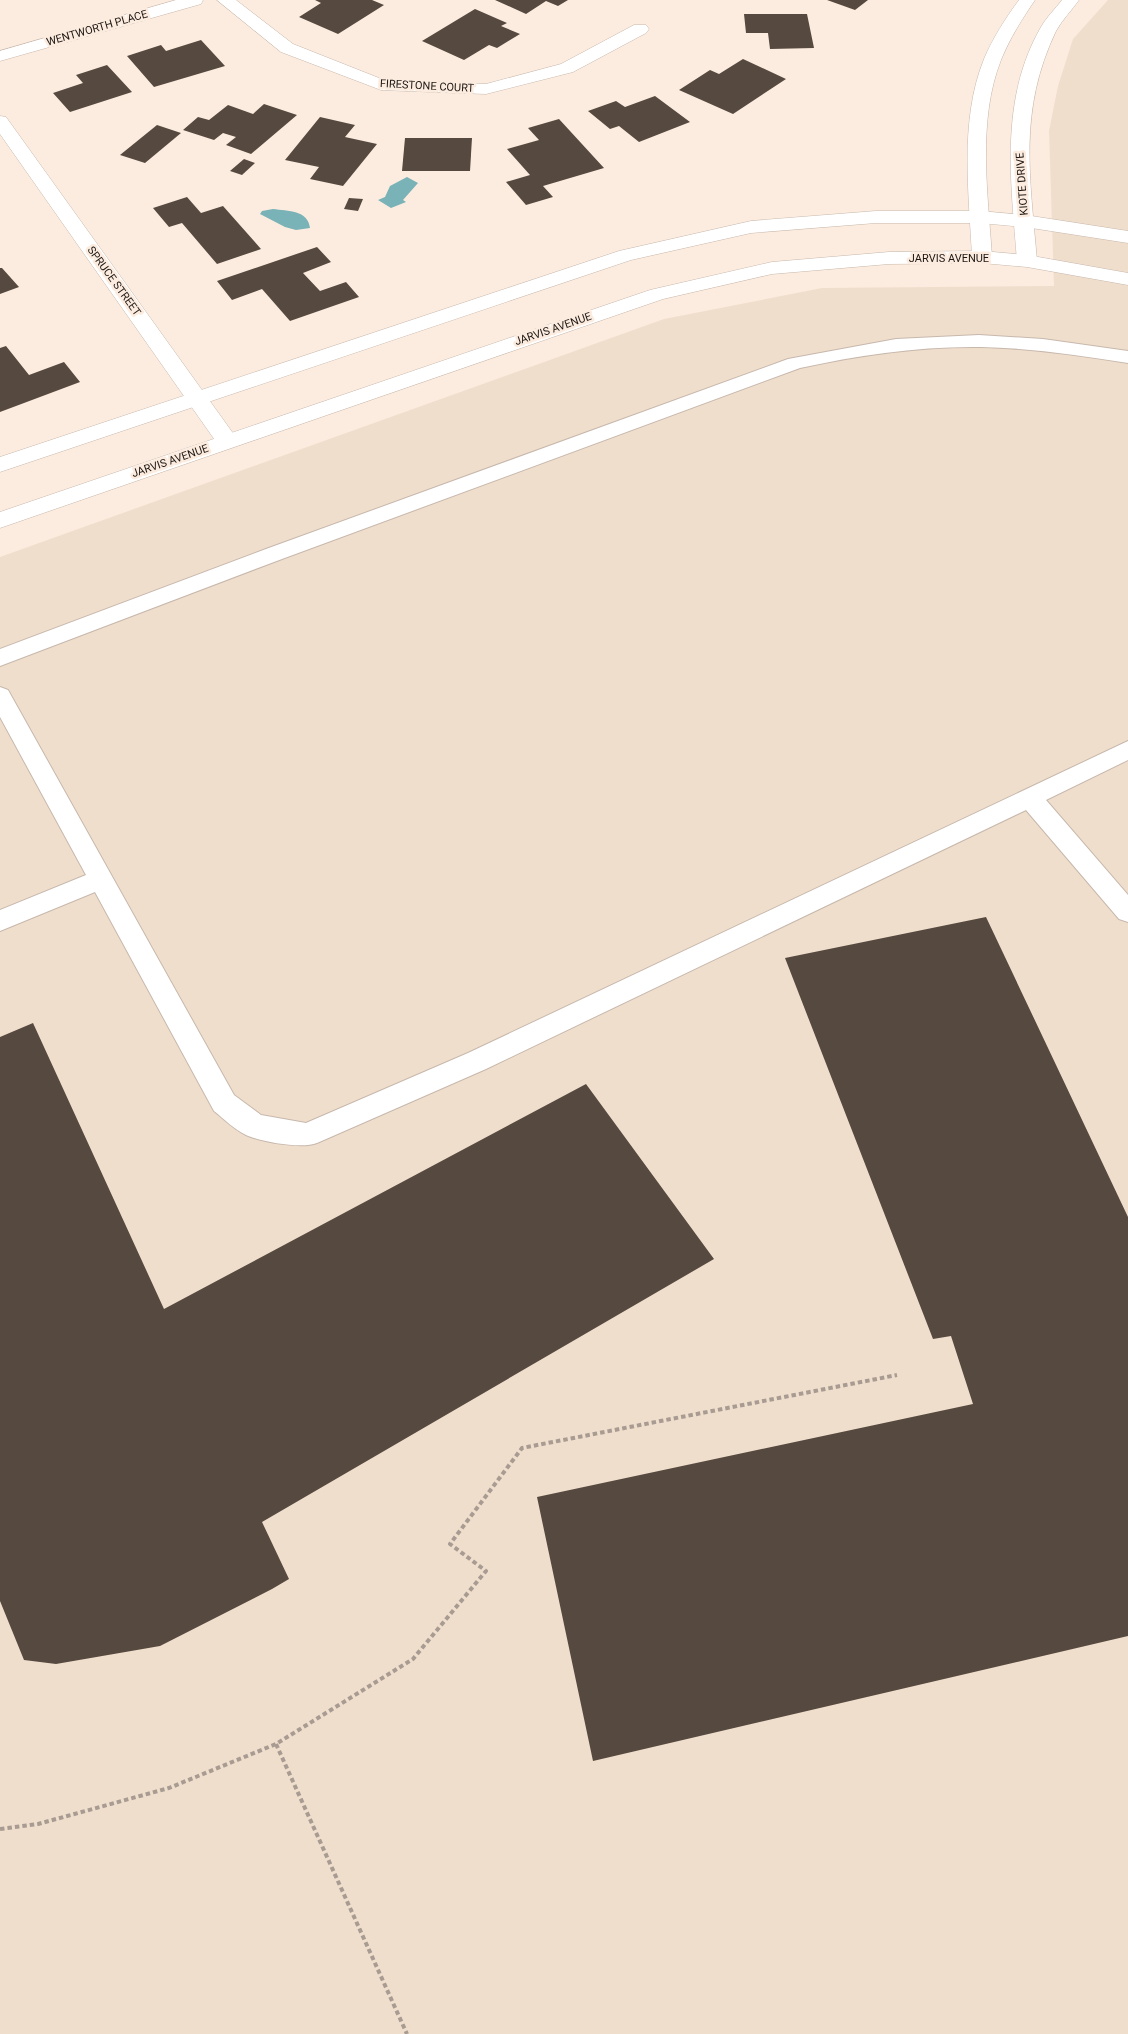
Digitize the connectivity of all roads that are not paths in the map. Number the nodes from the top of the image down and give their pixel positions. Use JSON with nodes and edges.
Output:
{"nodes":[{"id":1,"x":195,"y":0,"type":"edge"},
{"id":2,"x":225,"y":0,"type":"edge"},
{"id":3,"x":1026,"y":0,"type":"edge"},
{"id":4,"x":1071,"y":0,"type":"edge"},
{"id":5,"x":640,"y":29,"type":"dead end"},
{"id":6,"x":0,"y":56,"type":"edge"},
{"id":7,"x":0,"y":122,"type":"edge"},
{"id":8,"x":980,"y":217,"type":"junction"},
{"id":9,"x":1025,"y":221,"type":"junction"},
{"id":10,"x":1128,"y":237,"type":"edge"},
{"id":11,"x":982,"y":257,"type":"junction"},
{"id":12,"x":1027,"y":261,"type":"junction"},
{"id":13,"x":1128,"y":279,"type":"edge"},
{"id":14,"x":1128,"y":358,"type":"edge"},
{"id":15,"x":197,"y":398,"type":"junction"},
{"id":16,"x":227,"y":441,"type":"junction"},
{"id":17,"x":0,"y":465,"type":"edge"},
{"id":18,"x":0,"y":520,"type":"edge"},
{"id":19,"x":0,"y":658,"type":"edge"},
{"id":20,"x":0,"y":696,"type":"edge"},
{"id":21,"x":1128,"y":750,"type":"edge"},
{"id":22,"x":1029,"y":797,"type":"junction"},
{"id":23,"x":99,"y":880,"type":"junction"},
{"id":24,"x":1128,"y":912,"type":"edge"},
{"id":25,"x":0,"y":921,"type":"edge"}],
"edges":[{"from":1,"to":6,"type":"street","name":"WENTWORTH PLACE"},
{"from":2,"to":5,"type":"street","name":"FIRESTONE COURT"},
{"from":3,"to":8,"type":"street"},
{"from":4,"to":9,"type":"street","name":"KIOTE DRIVE"},
{"from":7,"to":15,"type":"street","name":"SPRUCE STREET"},
{"from":8,"to":9,"type":"street"},
{"from":8,"to":11,"type":"street"},
{"from":8,"to":15,"type":"street"},
{"from":9,"to":10,"type":"street"},
{"from":9,"to":12,"type":"street","name":"KIOTE DRIVE"},
{"from":11,"to":12,"type":"street","name":"JARVIS AVENUE"},
{"from":11,"to":16,"type":"street","name":"JARVIS AVENUE"},
{"from":12,"to":13,"type":"street","name":"JARVIS AVENUE"},
{"from":14,"to":19,"type":"lane"},
{"from":15,"to":16,"type":"street","name":"SPRUCE STREET"},
{"from":15,"to":17,"type":"street"},
{"from":16,"to":18,"type":"street","name":"JARVIS AVENUE"},
{"from":20,"to":23,"type":"lane"},
{"from":21,"to":22,"type":"lane"},
{"from":22,"to":23,"type":"lane"},
{"from":22,"to":24,"type":"lane"},
{"from":23,"to":25,"type":"lane"}]}
